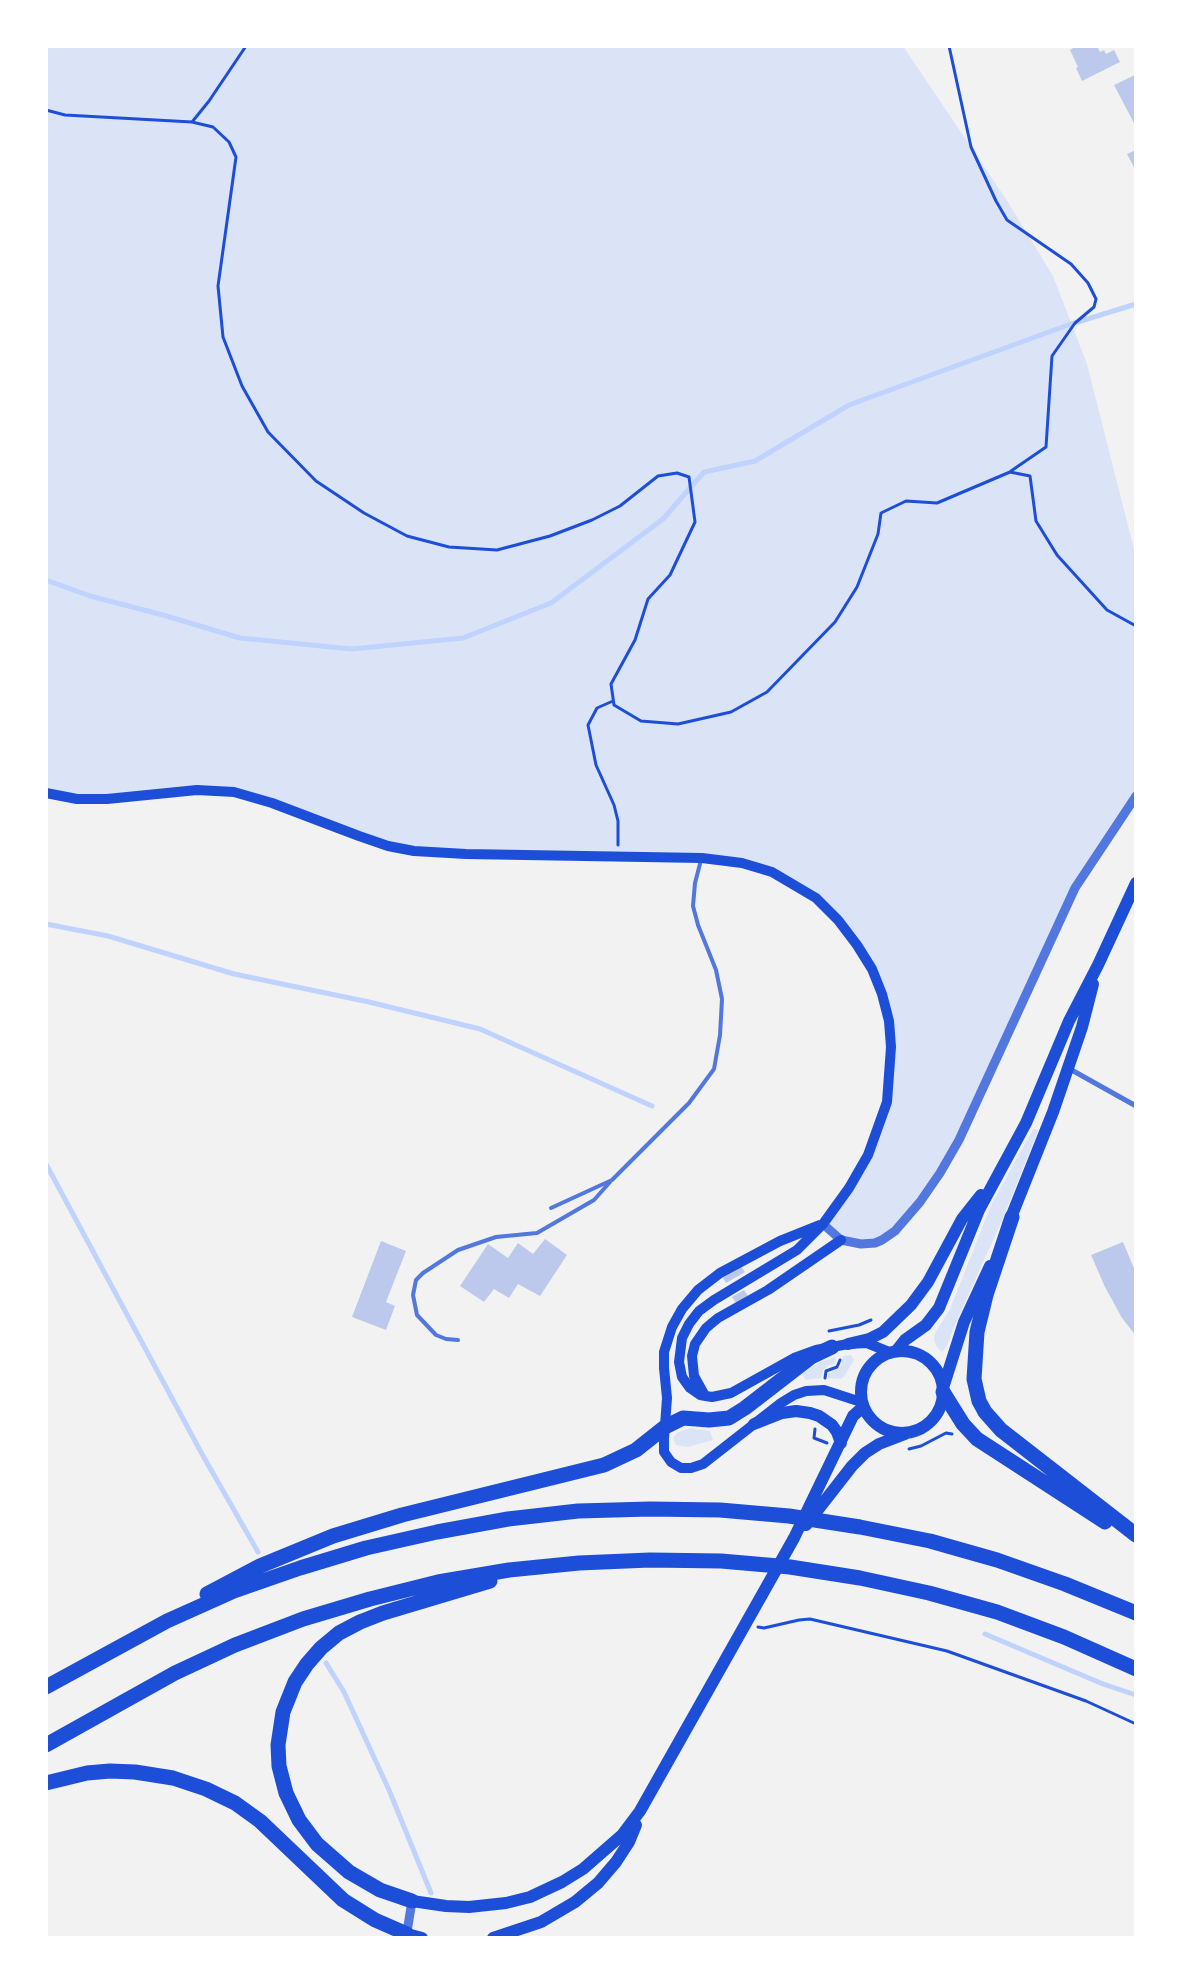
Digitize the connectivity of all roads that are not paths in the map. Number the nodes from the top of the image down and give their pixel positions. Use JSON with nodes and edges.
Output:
{"nodes":[{"id":1,"x":46,"y":794,"type":"edge"},
{"id":2,"x":1136,"y":796,"type":"edge"},
{"id":3,"x":702,"y":858,"type":"junction"},
{"id":4,"x":1136,"y":883,"type":"edge"},
{"id":5,"x":1098,"y":965,"type":"junction"},
{"id":6,"x":1068,"y":1068,"type":"junction"},
{"id":7,"x":1136,"y":1106,"type":"edge"},
{"id":8,"x":996,"y":1178,"type":"junction"},
{"id":9,"x":612,"y":1180,"type":"junction"},
{"id":10,"x":551,"y":1208,"type":"dead end"},
{"id":11,"x":1012,"y":1217,"type":"junction"},
{"id":12,"x":823,"y":1224,"type":"junction"},
{"id":13,"x":841,"y":1240,"type":"junction"},
{"id":14,"x":458,"y":1340,"type":"dead end"},
{"id":15,"x":848,"y":1344,"type":"junction"},
{"id":16,"x":836,"y":1351,"type":"junction"},
{"id":17,"x":893,"y":1351,"type":"junction"},
{"id":18,"x":943,"y":1390,"type":"junction"},
{"id":19,"x":706,"y":1397,"type":"junction"},
{"id":20,"x":862,"y":1404,"type":"junction"},
{"id":21,"x":754,"y":1424,"type":"junction"},
{"id":22,"x":665,"y":1427,"type":"junction"},
{"id":23,"x":910,"y":1432,"type":"junction"},
{"id":24,"x":835,"y":1444,"type":"junction"},
{"id":25,"x":1136,"y":1536,"type":"edge"},
{"id":26,"x":794,"y":1538,"type":"junction"},
{"id":27,"x":1136,"y":1542,"type":"edge"},
{"id":28,"x":544,"y":1566,"type":"junction"},
{"id":29,"x":1136,"y":1613,"type":"edge"},
{"id":30,"x":168,"y":1621,"type":"junction"},
{"id":31,"x":1136,"y":1669,"type":"edge"},
{"id":32,"x":46,"y":1687,"type":"edge"},
{"id":33,"x":46,"y":1745,"type":"edge"},
{"id":34,"x":46,"y":1782,"type":"edge"},
{"id":35,"x":640,"y":1811,"type":"junction"},
{"id":36,"x":412,"y":1901,"type":"junction"},
{"id":37,"x":406,"y":1936,"type":"edge"},
{"id":38,"x":422,"y":1938,"type":"edge"},
{"id":39,"x":493,"y":1938,"type":"edge"}],
"edges":[{"from":1,"to":3,"type":"main road"},
{"from":2,"to":13,"type":"street"},
{"from":3,"to":9,"type":"lane"},
{"from":3,"to":12,"type":"main road"},
{"from":4,"to":5,"type":"main road"},
{"from":5,"to":6,"type":"main road"},
{"from":5,"to":8,"type":"main road"},
{"from":6,"to":7,"type":"street"},
{"from":6,"to":11,"type":"main road"},
{"from":8,"to":15,"type":"main road"},
{"from":8,"to":17,"type":"main road"},
{"from":9,"to":10,"type":"lane"},
{"from":9,"to":14,"type":"lane"},
{"from":11,"to":18,"type":"main road"},
{"from":11,"to":25,"type":"highway"},
{"from":12,"to":13,"type":"street"},
{"from":12,"to":19,"type":"main road"},
{"from":12,"to":22,"type":"main road"},
{"from":13,"to":19,"type":"main road"},
{"from":15,"to":16,"type":"main road"},
{"from":15,"to":17,"type":"main road"},
{"from":16,"to":19,"type":"main road"},
{"from":16,"to":22,"type":"highway"},
{"from":17,"to":18,"type":"main road"},
{"from":17,"to":20,"type":"main road"},
{"from":18,"to":23,"type":"main road"},
{"from":18,"to":27,"type":"highway"},
{"from":20,"to":21,"type":"main road"},
{"from":20,"to":23,"type":"main road"},
{"from":20,"to":24,"type":"main road"},
{"from":21,"to":22,"type":"main road"},
{"from":21,"to":24,"type":"main road"},
{"from":22,"to":30,"type":"highway"},
{"from":23,"to":26,"type":"main road"},
{"from":24,"to":26,"type":"main road"},
{"from":26,"to":35,"type":"main road"},
{"from":28,"to":31,"type":"highway"},
{"from":28,"to":33,"type":"highway"},
{"from":28,"to":36,"type":"highway"},
{"from":29,"to":30,"type":"highway"},
{"from":30,"to":32,"type":"highway"},
{"from":34,"to":37,"type":"highway"},
{"from":35,"to":36,"type":"main road"},
{"from":35,"to":39,"type":"main road"},
{"from":36,"to":37,"type":"street"},
{"from":37,"to":38,"type":"main road"}]}
